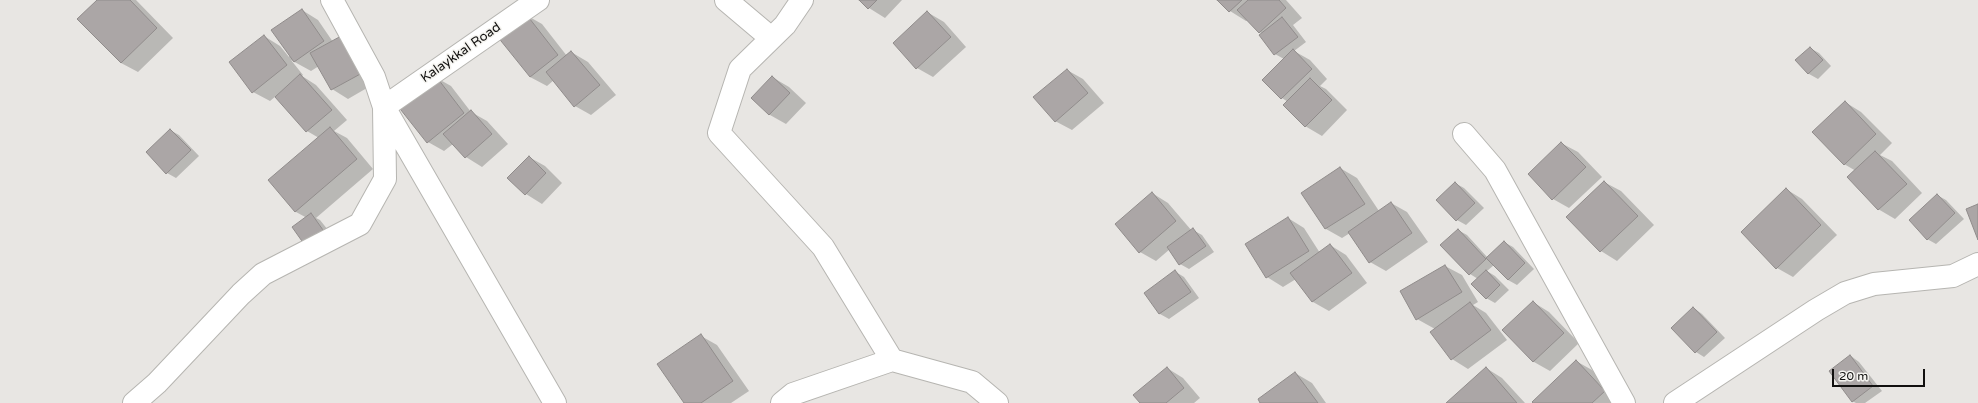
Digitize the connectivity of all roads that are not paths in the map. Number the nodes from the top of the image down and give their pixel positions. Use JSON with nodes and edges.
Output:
{"nodes":[{"id":1,"x":332,"y":0,"type":"edge"},
{"id":2,"x":538,"y":0,"type":"edge"},
{"id":3,"x":726,"y":0,"type":"edge"},
{"id":4,"x":802,"y":0,"type":"edge"},
{"id":5,"x":771,"y":38,"type":"junction"},
{"id":6,"x":384,"y":106,"type":"junction"},
{"id":7,"x":1464,"y":134,"type":"dead end"},
{"id":8,"x":1978,"y":264,"type":"edge"},
{"id":9,"x":892,"y":360,"type":"junction"},
{"id":10,"x":134,"y":403,"type":"edge"},
{"id":11,"x":555,"y":403,"type":"edge"},
{"id":12,"x":782,"y":403,"type":"edge"},
{"id":13,"x":997,"y":403,"type":"edge"},
{"id":14,"x":1624,"y":403,"type":"edge"},
{"id":15,"x":1675,"y":403,"type":"edge"}],
"edges":[{"from":1,"to":6,"type":"street"},
{"from":2,"to":6,"type":"street","name":"Kalaykkal Road"},
{"from":3,"to":5,"type":"street"},
{"from":4,"to":5,"type":"street"},
{"from":5,"to":9,"type":"street"},
{"from":6,"to":10,"type":"street"},
{"from":6,"to":11,"type":"street"},
{"from":7,"to":14,"type":"street"},
{"from":8,"to":15,"type":"street"},
{"from":9,"to":12,"type":"street"},
{"from":9,"to":13,"type":"street"}]}
